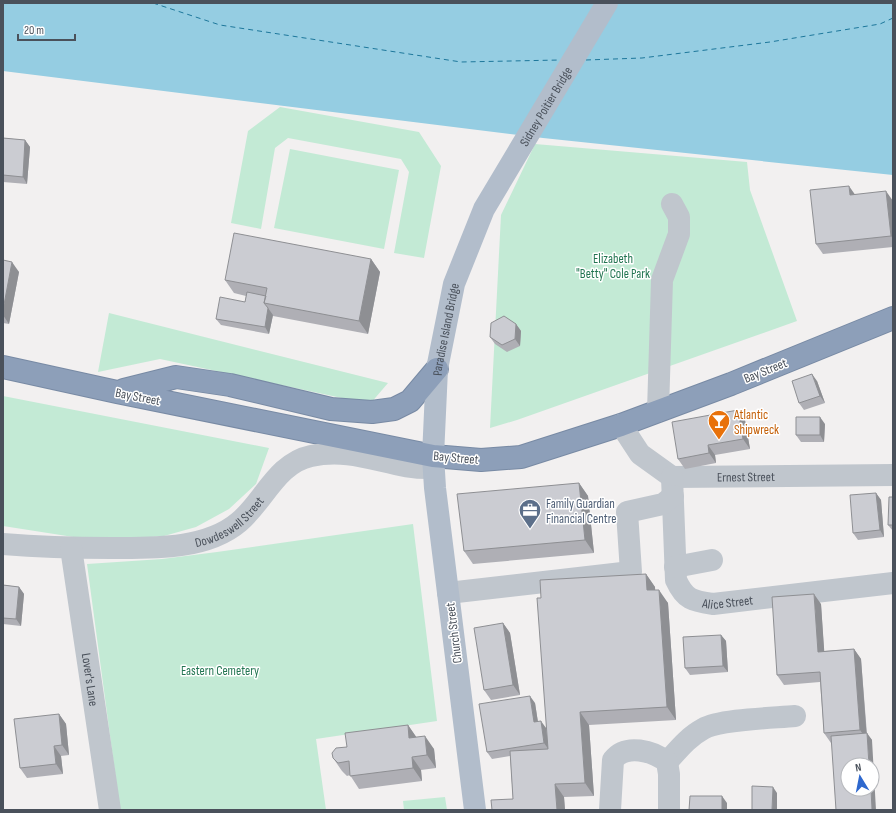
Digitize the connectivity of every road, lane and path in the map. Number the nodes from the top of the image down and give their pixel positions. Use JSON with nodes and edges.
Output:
{"nodes":[{"id":1,"x":607,"y":3,"type":"edge"},
{"id":2,"x":672,"y":204,"type":"dead end"},
{"id":3,"x":484,"y":209,"type":"joint"},
{"id":4,"x":893,"y":318,"type":"edge"},
{"id":5,"x":3,"y":367,"type":"edge"},
{"id":6,"x":437,"y":369,"type":"junction"},
{"id":7,"x":117,"y":392,"type":"junction"},
{"id":8,"x":658,"y":411,"type":"junction"},
{"id":9,"x":621,"y":425,"type":"junction"},
{"id":10,"x":433,"y":462,"type":"junction"},
{"id":11,"x":893,"y":475,"type":"edge"},
{"id":12,"x":673,"y":486,"type":"junction"},
{"id":13,"x":3,"y":544,"type":"edge"},
{"id":14,"x":71,"y":548,"type":"junction"},
{"id":15,"x":712,"y":560,"type":"dead end"},
{"id":16,"x":675,"y":567,"type":"junction"},
{"id":17,"x":893,"y":583,"type":"edge"},
{"id":18,"x":448,"y":593,"type":"junction"},
{"id":19,"x":795,"y":716,"type":"dead end"},
{"id":20,"x":667,"y":762,"type":"junction"},
{"id":21,"x":110,"y":810,"type":"edge"},
{"id":22,"x":475,"y":810,"type":"edge"},
{"id":23,"x":610,"y":810,"type":"edge"},
{"id":24,"x":669,"y":810,"type":"edge"}],
"edges":[{"from":1,"to":3,"type":"main road","name":"Sidney Poitier Bridge"},
{"from":2,"to":8,"type":"street"},
{"from":3,"to":6,"type":"main road","name":"Paradise Island Bridge"},
{"from":4,"to":8,"type":"highway","name":"Bay Street"},
{"from":5,"to":7,"type":"highway","name":"Bay Street"},
{"from":6,"to":7,"type":"highway"},
{"from":6,"to":10,"type":"main road","name":"Paradise Island Bridge"},
{"from":7,"to":10,"type":"highway","name":"Bay Street"},
{"from":8,"to":9,"type":"highway","name":"Bay Street"},
{"from":9,"to":10,"type":"highway","name":"Bay Street"},
{"from":9,"to":12,"type":"street"},
{"from":10,"to":14,"type":"street","name":"Dowdeswell Street"},
{"from":10,"to":18,"type":"main road","name":"Church Street"},
{"from":11,"to":12,"type":"street","name":"Ernest Street"},
{"from":12,"to":16,"type":"street","name":"Alice Street"},
{"from":12,"to":18,"type":"street"},
{"from":13,"to":14,"type":"street","name":"Dowdeswell Street"},
{"from":14,"to":21,"type":"street","name":"Lover's Lane"},
{"from":15,"to":16,"type":"street"},
{"from":16,"to":17,"type":"street","name":"Alice Street"},
{"from":18,"to":22,"type":"main road","name":"Church Street"},
{"from":19,"to":20,"type":"street"},
{"from":20,"to":23,"type":"street"},
{"from":20,"to":24,"type":"street"}]}
